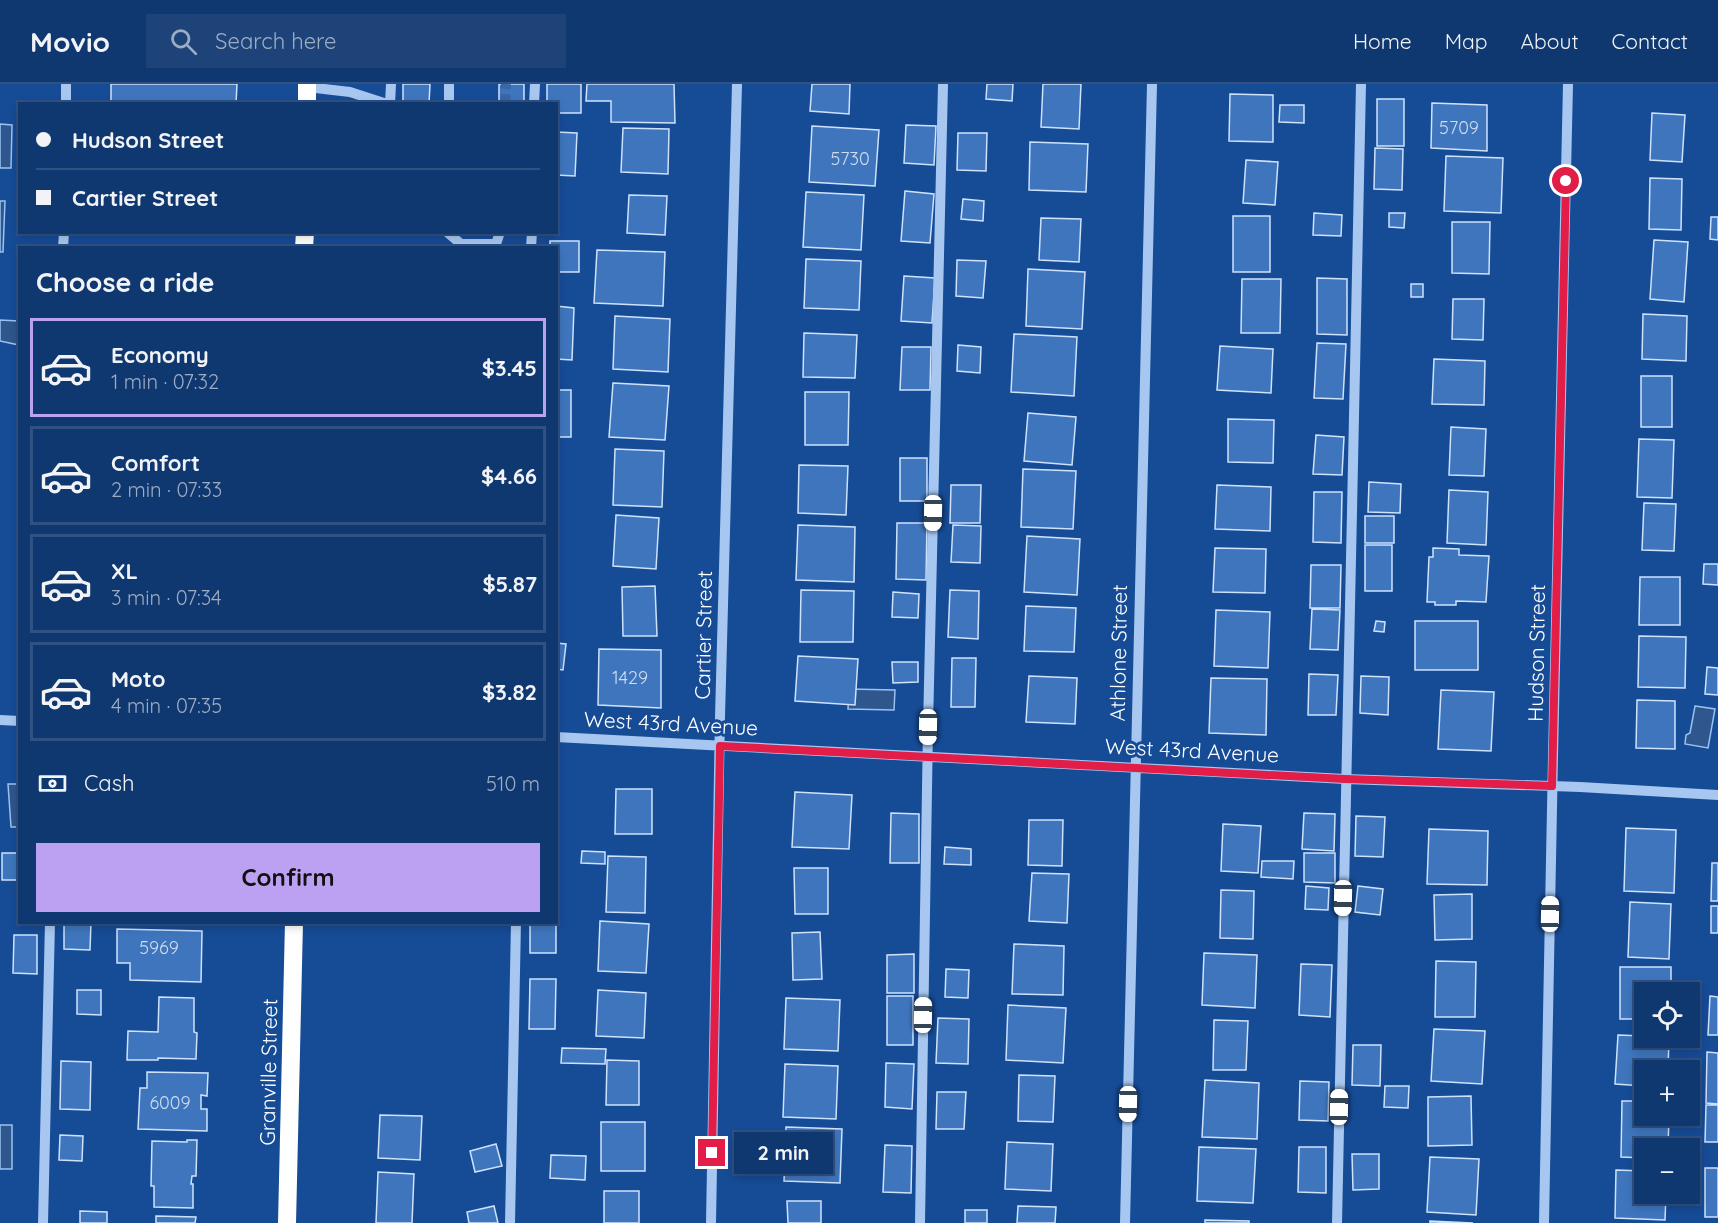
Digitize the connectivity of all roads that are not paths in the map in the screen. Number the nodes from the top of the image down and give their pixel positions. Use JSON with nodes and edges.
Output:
{"nodes":[{"id":1,"x":66,"y":84,"type":"edge"},
{"id":2,"x":391,"y":84,"type":"edge"},
{"id":3,"x":449,"y":84,"type":"edge"},
{"id":4,"x":535,"y":84,"type":"edge"},
{"id":5,"x":737,"y":84,"type":"edge"},
{"id":6,"x":943,"y":84,"type":"edge"},
{"id":7,"x":1152,"y":84,"type":"edge"},
{"id":8,"x":1362,"y":84,"type":"edge"},
{"id":9,"x":1568,"y":84,"type":"edge"},
{"id":10,"x":307,"y":92,"type":"edge"},
{"id":11,"x":66,"y":102,"type":"edge"},
{"id":12,"x":381,"y":102,"type":"edge"},
{"id":13,"x":388,"y":102,"type":"edge"},
{"id":14,"x":449,"y":102,"type":"edge"},
{"id":15,"x":534,"y":102,"type":"edge"},
{"id":16,"x":449,"y":234,"type":"edge"},
{"id":17,"x":499,"y":234,"type":"edge"},
{"id":18,"x":0,"y":720,"type":"edge"},
{"id":19,"x":18,"y":721,"type":"edge"},
{"id":20,"x":558,"y":737,"type":"edge"},
{"id":21,"x":720,"y":746,"type":"junction"},
{"id":22,"x":928,"y":757,"type":"junction"},
{"id":23,"x":1135,"y":766,"type":"junction"},
{"id":24,"x":1345,"y":779,"type":"junction"},
{"id":25,"x":1552,"y":786,"type":"junction"},
{"id":26,"x":1718,"y":795,"type":"edge"},
{"id":27,"x":50,"y":924,"type":"edge"},
{"id":28,"x":294,"y":924,"type":"edge"},
{"id":29,"x":516,"y":924,"type":"edge"},
{"id":30,"x":43,"y":1223,"type":"edge"},
{"id":31,"x":287,"y":1223,"type":"edge"},
{"id":32,"x":510,"y":1223,"type":"edge"},
{"id":33,"x":711,"y":1223,"type":"edge"},
{"id":34,"x":920,"y":1223,"type":"edge"},
{"id":35,"x":1125,"y":1223,"type":"edge"},
{"id":36,"x":1337,"y":1223,"type":"edge"},
{"id":37,"x":1544,"y":1223,"type":"edge"}],
"edges":[{"from":1,"to":11,"type":"street"},
{"from":2,"to":13,"type":"street"},
{"from":3,"to":14,"type":"street"},
{"from":4,"to":15,"type":"street"},
{"from":5,"to":21,"type":"street","name":"Cartier Street"},
{"from":6,"to":22,"type":"street"},
{"from":7,"to":23,"type":"street","name":"Athlone Street"},
{"from":8,"to":24,"type":"street"},
{"from":9,"to":25,"type":"street","name":"Hudson Street"},
{"from":10,"to":12,"type":"street"},
{"from":16,"to":17,"type":"street"},
{"from":18,"to":19,"type":"street"},
{"from":20,"to":21,"type":"street","name":"West 43rd Avenue"},
{"from":21,"to":22,"type":"street","name":"West 43rd Avenue"},
{"from":21,"to":33,"type":"street","name":"Cartier Street"},
{"from":22,"to":23,"type":"street","name":"West 43rd Avenue"},
{"from":22,"to":34,"type":"street"},
{"from":23,"to":24,"type":"street","name":"West 43rd Avenue"},
{"from":23,"to":35,"type":"street","name":"Athlone Street"},
{"from":24,"to":25,"type":"street","name":"West 43rd Avenue"},
{"from":24,"to":36,"type":"street"},
{"from":25,"to":26,"type":"street","name":"West 43rd Avenue"},
{"from":25,"to":37,"type":"street","name":"Hudson Street"},
{"from":27,"to":30,"type":"street"},
{"from":28,"to":31,"type":"highway","name":"Granville Street"},
{"from":29,"to":32,"type":"street"}]}
